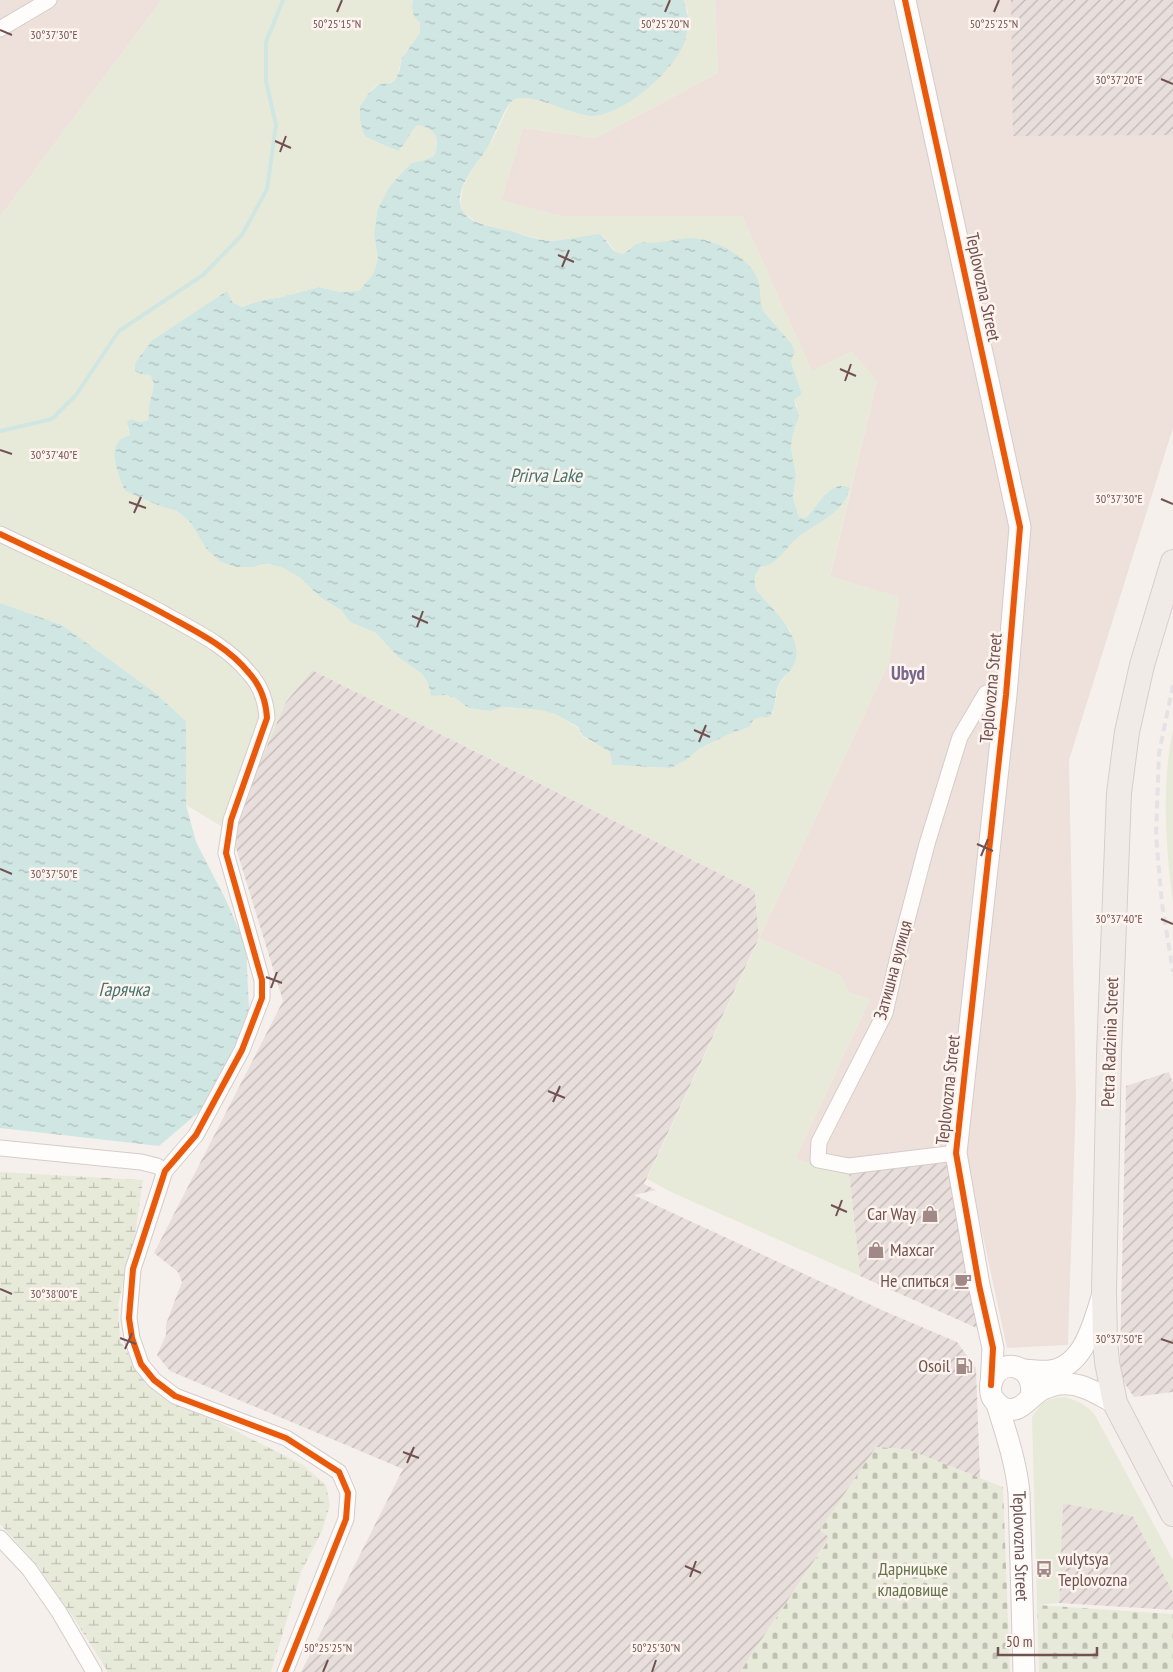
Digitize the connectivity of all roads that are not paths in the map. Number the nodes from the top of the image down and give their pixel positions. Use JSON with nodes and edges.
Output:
{"nodes":[{"id":1,"x":49,"y":0,"type":"edge"},
{"id":2,"x":905,"y":0,"type":"edge"},
{"id":3,"x":0,"y":29,"type":"edge"},
{"id":4,"x":0,"y":534,"type":"edge"},
{"id":5,"x":1173,"y":562,"type":"edge"},
{"id":6,"x":1007,"y":686,"type":"junction"},
{"id":7,"x":0,"y":1148,"type":"edge"},
{"id":8,"x":956,"y":1153,"type":"junction"},
{"id":9,"x":165,"y":1171,"type":"junction"},
{"id":10,"x":1104,"y":1292,"type":"junction"},
{"id":11,"x":994,"y":1348,"type":"junction"},
{"id":12,"x":1019,"y":1368,"type":"junction"},
{"id":13,"x":994,"y":1394,"type":"junction"},
{"id":14,"x":1030,"y":1399,"type":"junction"},
{"id":15,"x":1115,"y":1404,"type":"junction"},
{"id":16,"x":1012,"y":1451,"type":"junction"},
{"id":17,"x":1173,"y":1514,"type":"edge"},
{"id":18,"x":0,"y":1538,"type":"edge"},
{"id":19,"x":94,"y":1672,"type":"edge"},
{"id":20,"x":285,"y":1672,"type":"edge"},
{"id":21,"x":1024,"y":1672,"type":"edge"}],
"edges":[{"from":1,"to":3,"type":"street"},
{"from":2,"to":6,"type":"street","name":"Teplovozna Street"},
{"from":4,"to":9,"type":"street"},
{"from":5,"to":10,"type":"main road","name":"Petra Radzinia Street"},
{"from":6,"to":8,"type":"street","name":"Teplovozna Street"},
{"from":6,"to":8,"type":"street","name":"Затишна вулиця"},
{"from":7,"to":9,"type":"street"},
{"from":8,"to":11,"type":"street","name":"Teplovozna Street"},
{"from":9,"to":20,"type":"street"},
{"from":10,"to":12,"type":"street"},
{"from":10,"to":15,"type":"main road","name":"Petra Radzinia Street"},
{"from":11,"to":12,"type":"street"},
{"from":11,"to":13,"type":"street","name":"Teplovozna Street"},
{"from":12,"to":13,"type":"street"},
{"from":12,"to":14,"type":"street"},
{"from":13,"to":14,"type":"street"},
{"from":13,"to":16,"type":"street","name":"Teplovozna Street"},
{"from":14,"to":15,"type":"street"},
{"from":14,"to":16,"type":"street","name":"Teplovozna Street"},
{"from":15,"to":17,"type":"main road","name":"Petra Radzinia Street"},
{"from":16,"to":21,"type":"street","name":"Teplovozna Street"},
{"from":18,"to":19,"type":"street"}]}
